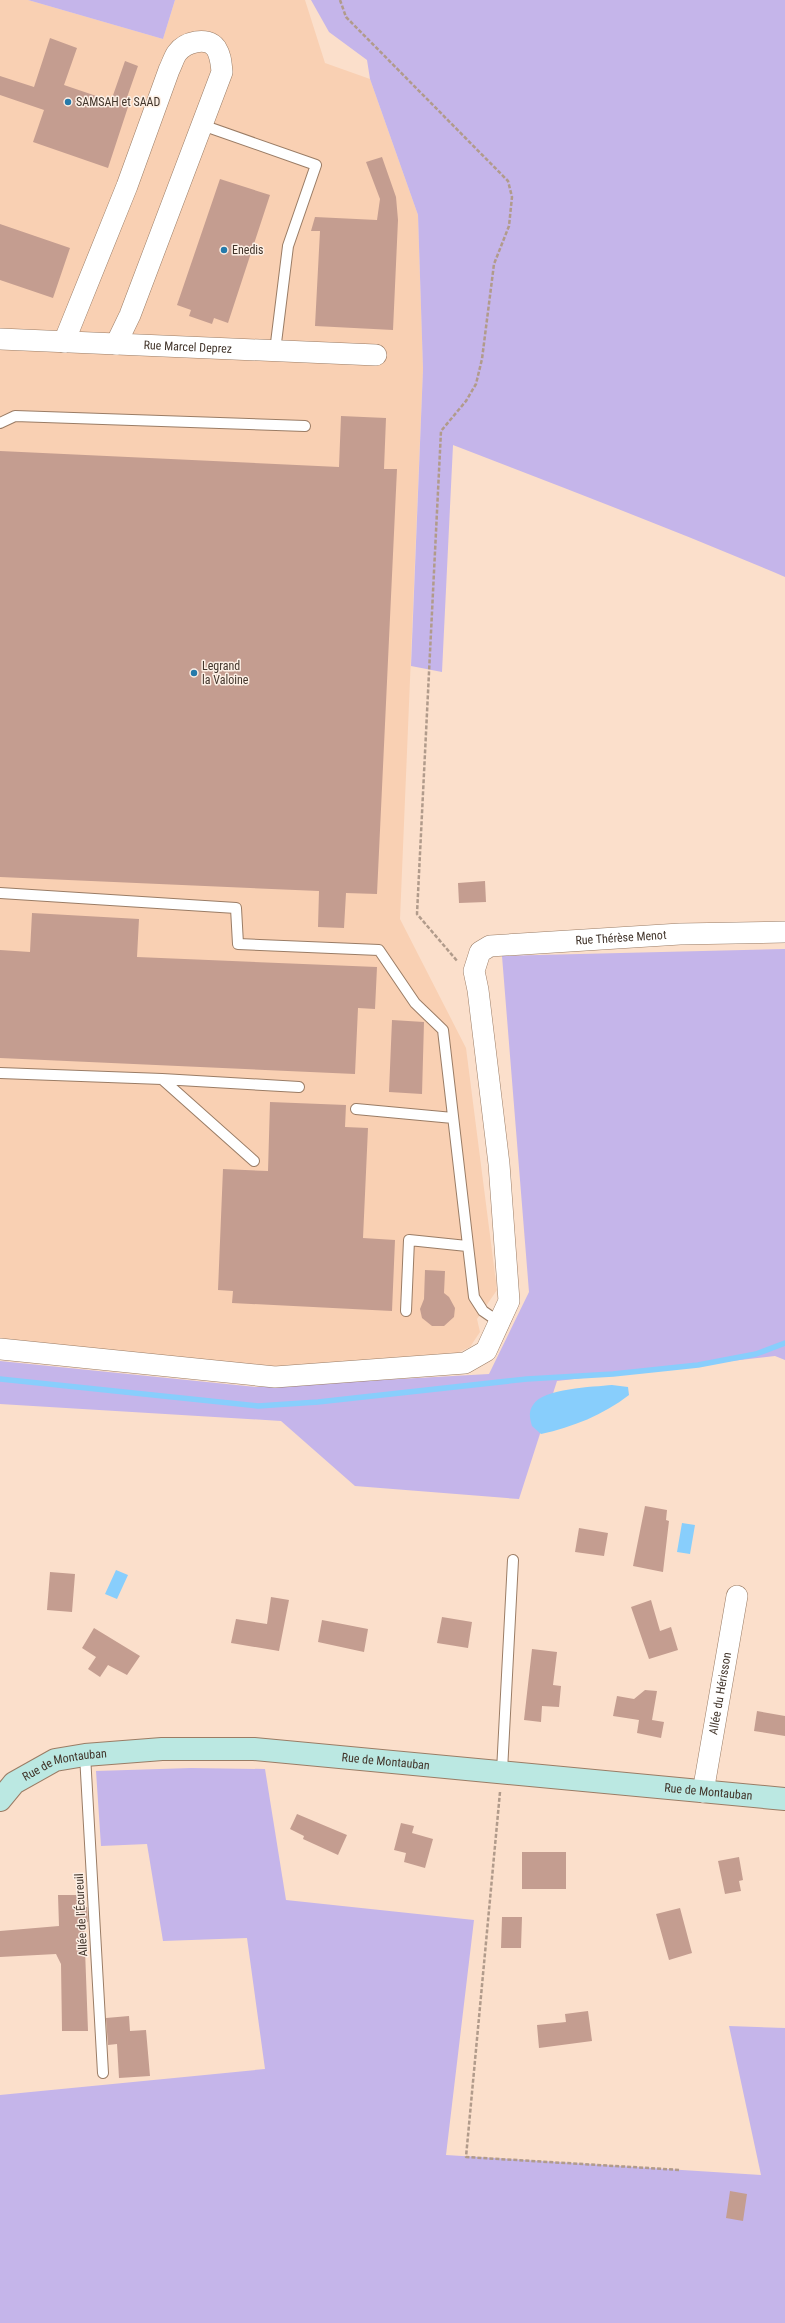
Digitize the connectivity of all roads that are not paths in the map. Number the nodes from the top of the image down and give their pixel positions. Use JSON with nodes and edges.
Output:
{"nodes":[{"id":1,"x":202,"y":125,"type":"junction"},
{"id":2,"x":0,"y":339,"type":"edge"},
{"id":3,"x":64,"y":342,"type":"junction"},
{"id":4,"x":116,"y":344,"type":"junction"},
{"id":5,"x":275,"y":350,"type":"junction"},
{"id":6,"x":376,"y":355,"type":"dead end"},
{"id":7,"x":0,"y":423,"type":"edge"},
{"id":8,"x":305,"y":426,"type":"dead end"},
{"id":9,"x":0,"y":893,"type":"edge"},
{"id":10,"x":785,"y":932,"type":"edge"},
{"id":11,"x":0,"y":1074,"type":"edge"},
{"id":12,"x":162,"y":1079,"type":"junction"},
{"id":13,"x":299,"y":1087,"type":"dead end"},
{"id":14,"x":356,"y":1109,"type":"dead end"},
{"id":15,"x":453,"y":1118,"type":"junction"},
{"id":16,"x":254,"y":1161,"type":"dead end"},
{"id":17,"x":467,"y":1246,"type":"junction"},
{"id":18,"x":406,"y":1311,"type":"dead end"},
{"id":19,"x":499,"y":1322,"type":"junction"},
{"id":20,"x":0,"y":1349,"type":"edge"},
{"id":21,"x":513,"y":1560,"type":"dead end"},
{"id":22,"x":737,"y":1596,"type":"dead end"},
{"id":23,"x":85,"y":1756,"type":"junction"},
{"id":24,"x":502,"y":1771,"type":"junction"},
{"id":25,"x":703,"y":1792,"type":"junction"},
{"id":26,"x":785,"y":1799,"type":"edge"},
{"id":27,"x":0,"y":1800,"type":"edge"},
{"id":28,"x":103,"y":2073,"type":"dead end"}],
"edges":[{"from":1,"to":3,"type":"street"},
{"from":1,"to":4,"type":"street"},
{"from":1,"to":5,"type":"lane"},
{"from":2,"to":3,"type":"street","name":"Rue Marcel Deprez"},
{"from":3,"to":4,"type":"street","name":"Rue Marcel Deprez"},
{"from":4,"to":5,"type":"street","name":"Rue Marcel Deprez"},
{"from":5,"to":6,"type":"street","name":"Rue Marcel Deprez"},
{"from":7,"to":8,"type":"lane"},
{"from":9,"to":15,"type":"lane"},
{"from":10,"to":19,"type":"street","name":"Rue Thérèse Menot"},
{"from":11,"to":12,"type":"lane"},
{"from":12,"to":13,"type":"lane"},
{"from":12,"to":16,"type":"lane"},
{"from":14,"to":15,"type":"lane"},
{"from":15,"to":17,"type":"lane"},
{"from":17,"to":18,"type":"lane"},
{"from":17,"to":19,"type":"lane"},
{"from":19,"to":20,"type":"street"},
{"from":21,"to":24,"type":"lane"},
{"from":22,"to":25,"type":"street","name":"Allée du Hérisson"},
{"from":23,"to":24,"type":"street","name":"Rue de Montauban"},
{"from":23,"to":27,"type":"street","name":"Rue de Montauban"},
{"from":23,"to":28,"type":"lane","name":"Allée de l'Écureuil"},
{"from":24,"to":25,"type":"street","name":"Rue de Montauban"},
{"from":25,"to":26,"type":"street","name":"Rue de Montauban"}]}
